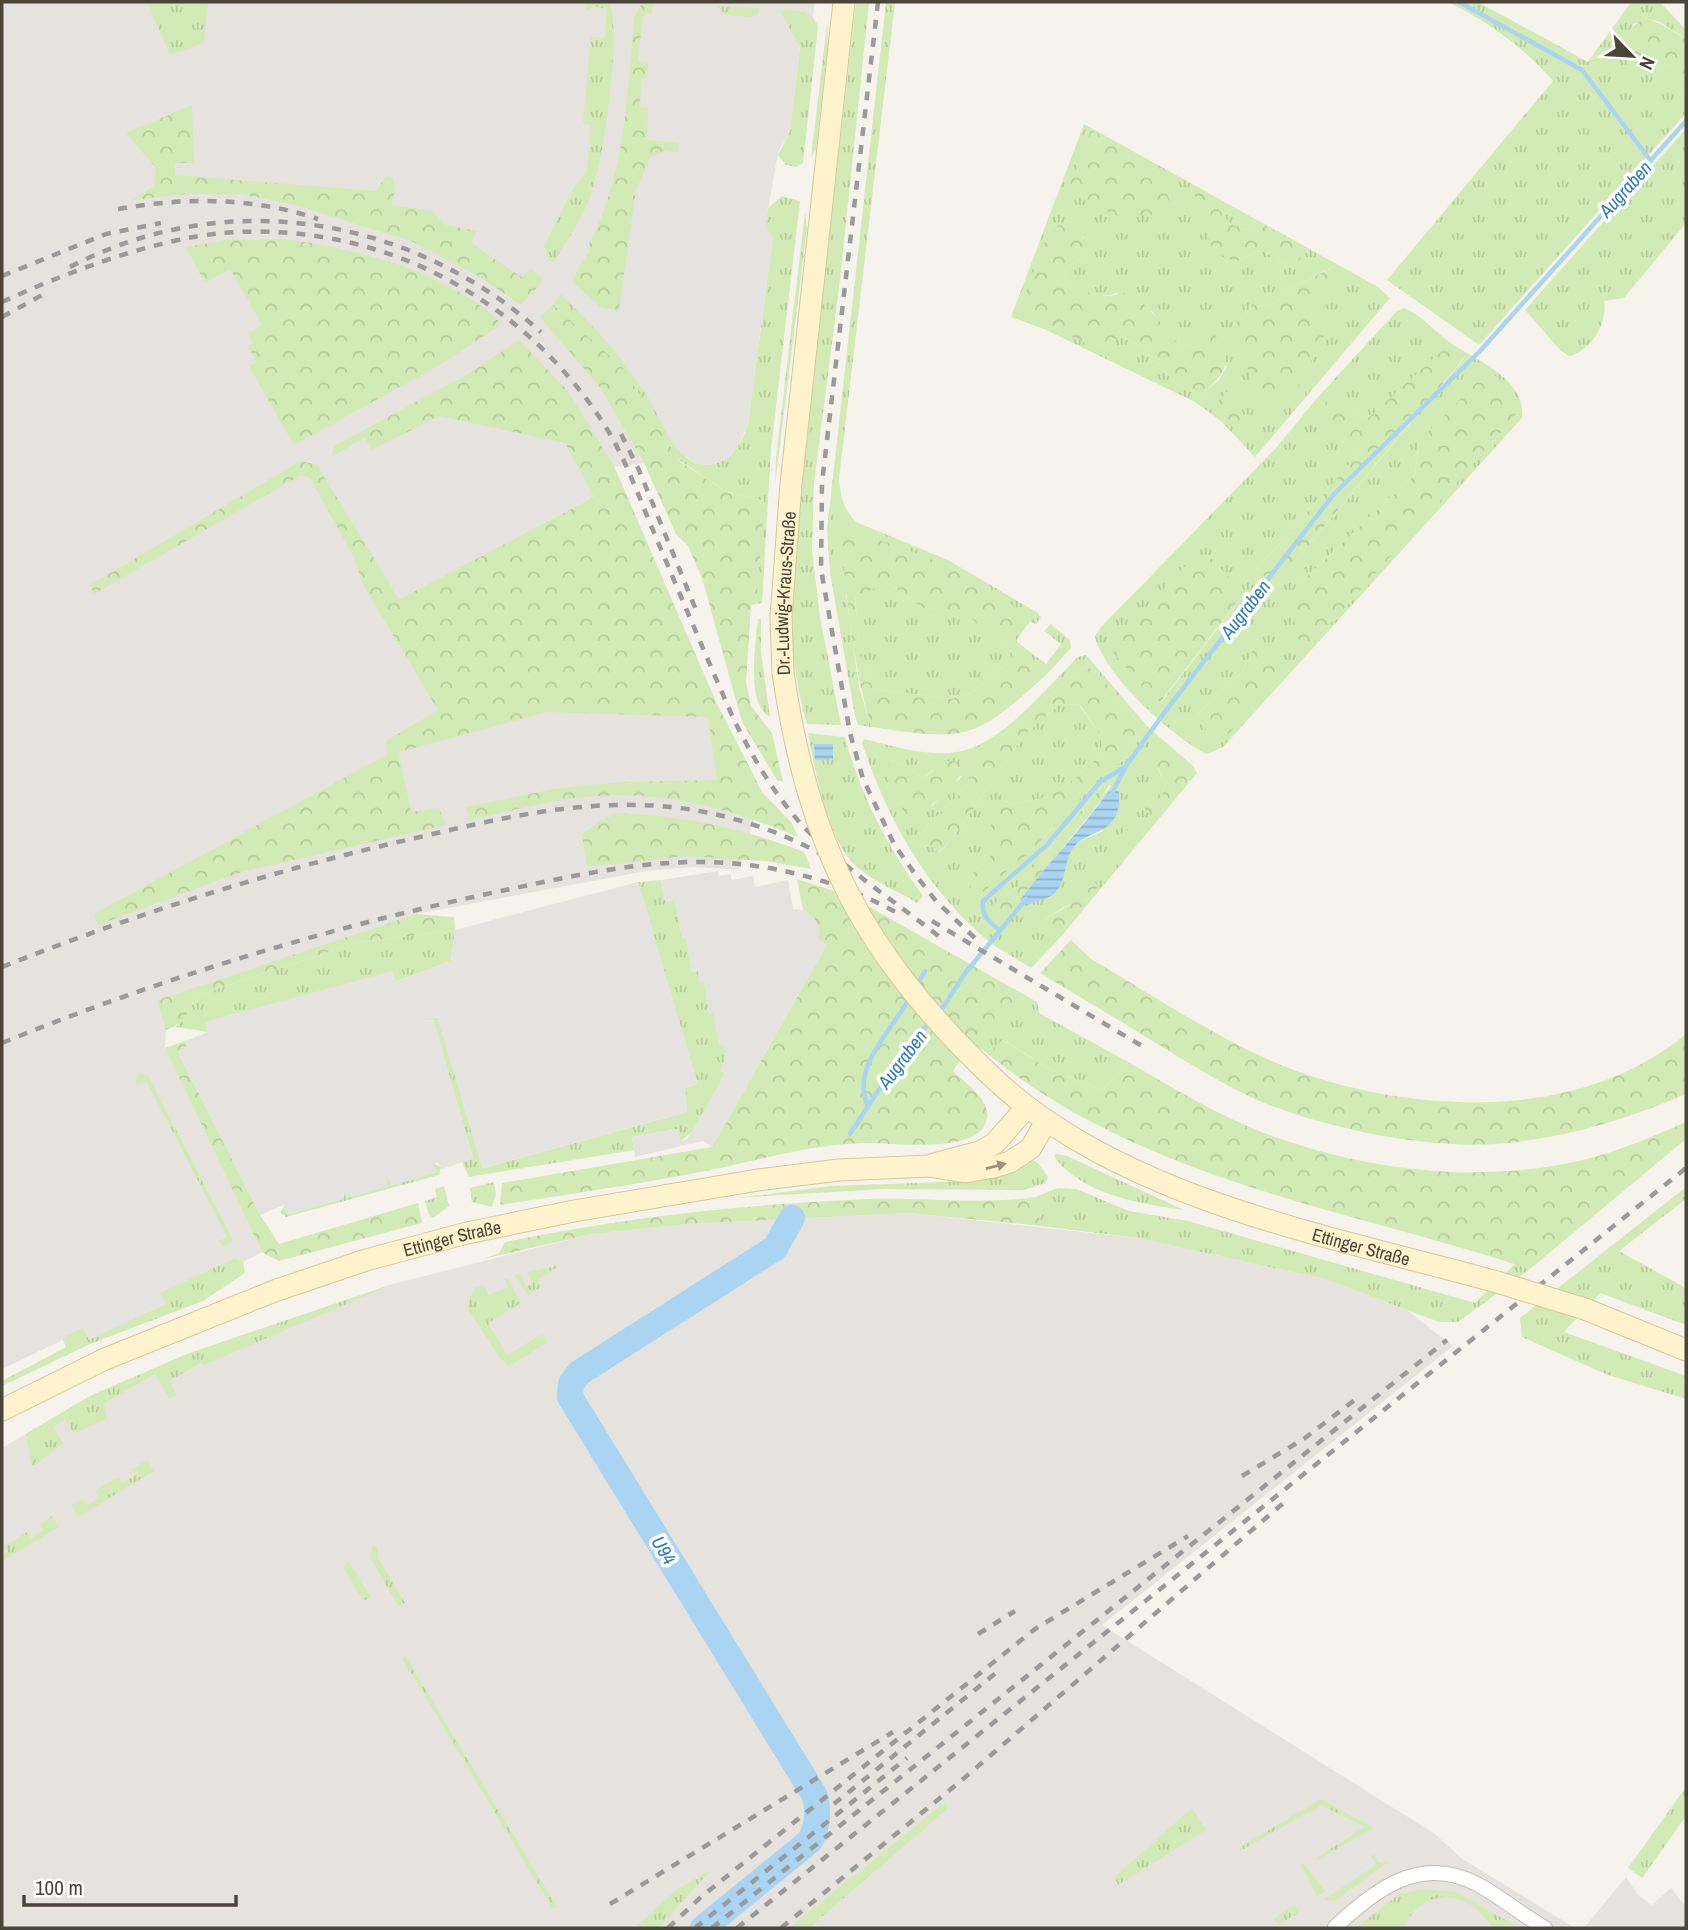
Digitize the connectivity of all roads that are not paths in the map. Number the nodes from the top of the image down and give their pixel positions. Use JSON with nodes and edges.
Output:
{"nodes":[{"id":1,"x":844,"y":2,"type":"edge"},
{"id":2,"x":1027,"y":1107,"type":"junction"},
{"id":3,"x":1046,"y":1121,"type":"junction"},
{"id":4,"x":929,"y":1166,"type":"junction"},
{"id":5,"x":1686,"y":1350,"type":"edge"},
{"id":6,"x":2,"y":1410,"type":"edge"},
{"id":7,"x":1335,"y":1927,"type":"edge"},
{"id":8,"x":1545,"y":1928,"type":"edge"}],
"edges":[{"from":1,"to":2,"type":"main road","name":"Dr.-Ludwig-Kraus-Straße","bridge":true},
{"from":2,"to":3,"type":"main road","name":"Ettinger Straße"},
{"from":2,"to":4,"type":"main road","name":"Ettinger Straße"},
{"from":4,"to":3,"type":"main road","name":"Ettinger Straße","one_way":true},
{"from":3,"to":5,"type":"main road","name":"Ettinger Straße","bridge":true},
{"from":4,"to":6,"type":"main road","name":"Ettinger Straße"},
{"from":7,"to":8,"type":"street"}]}
